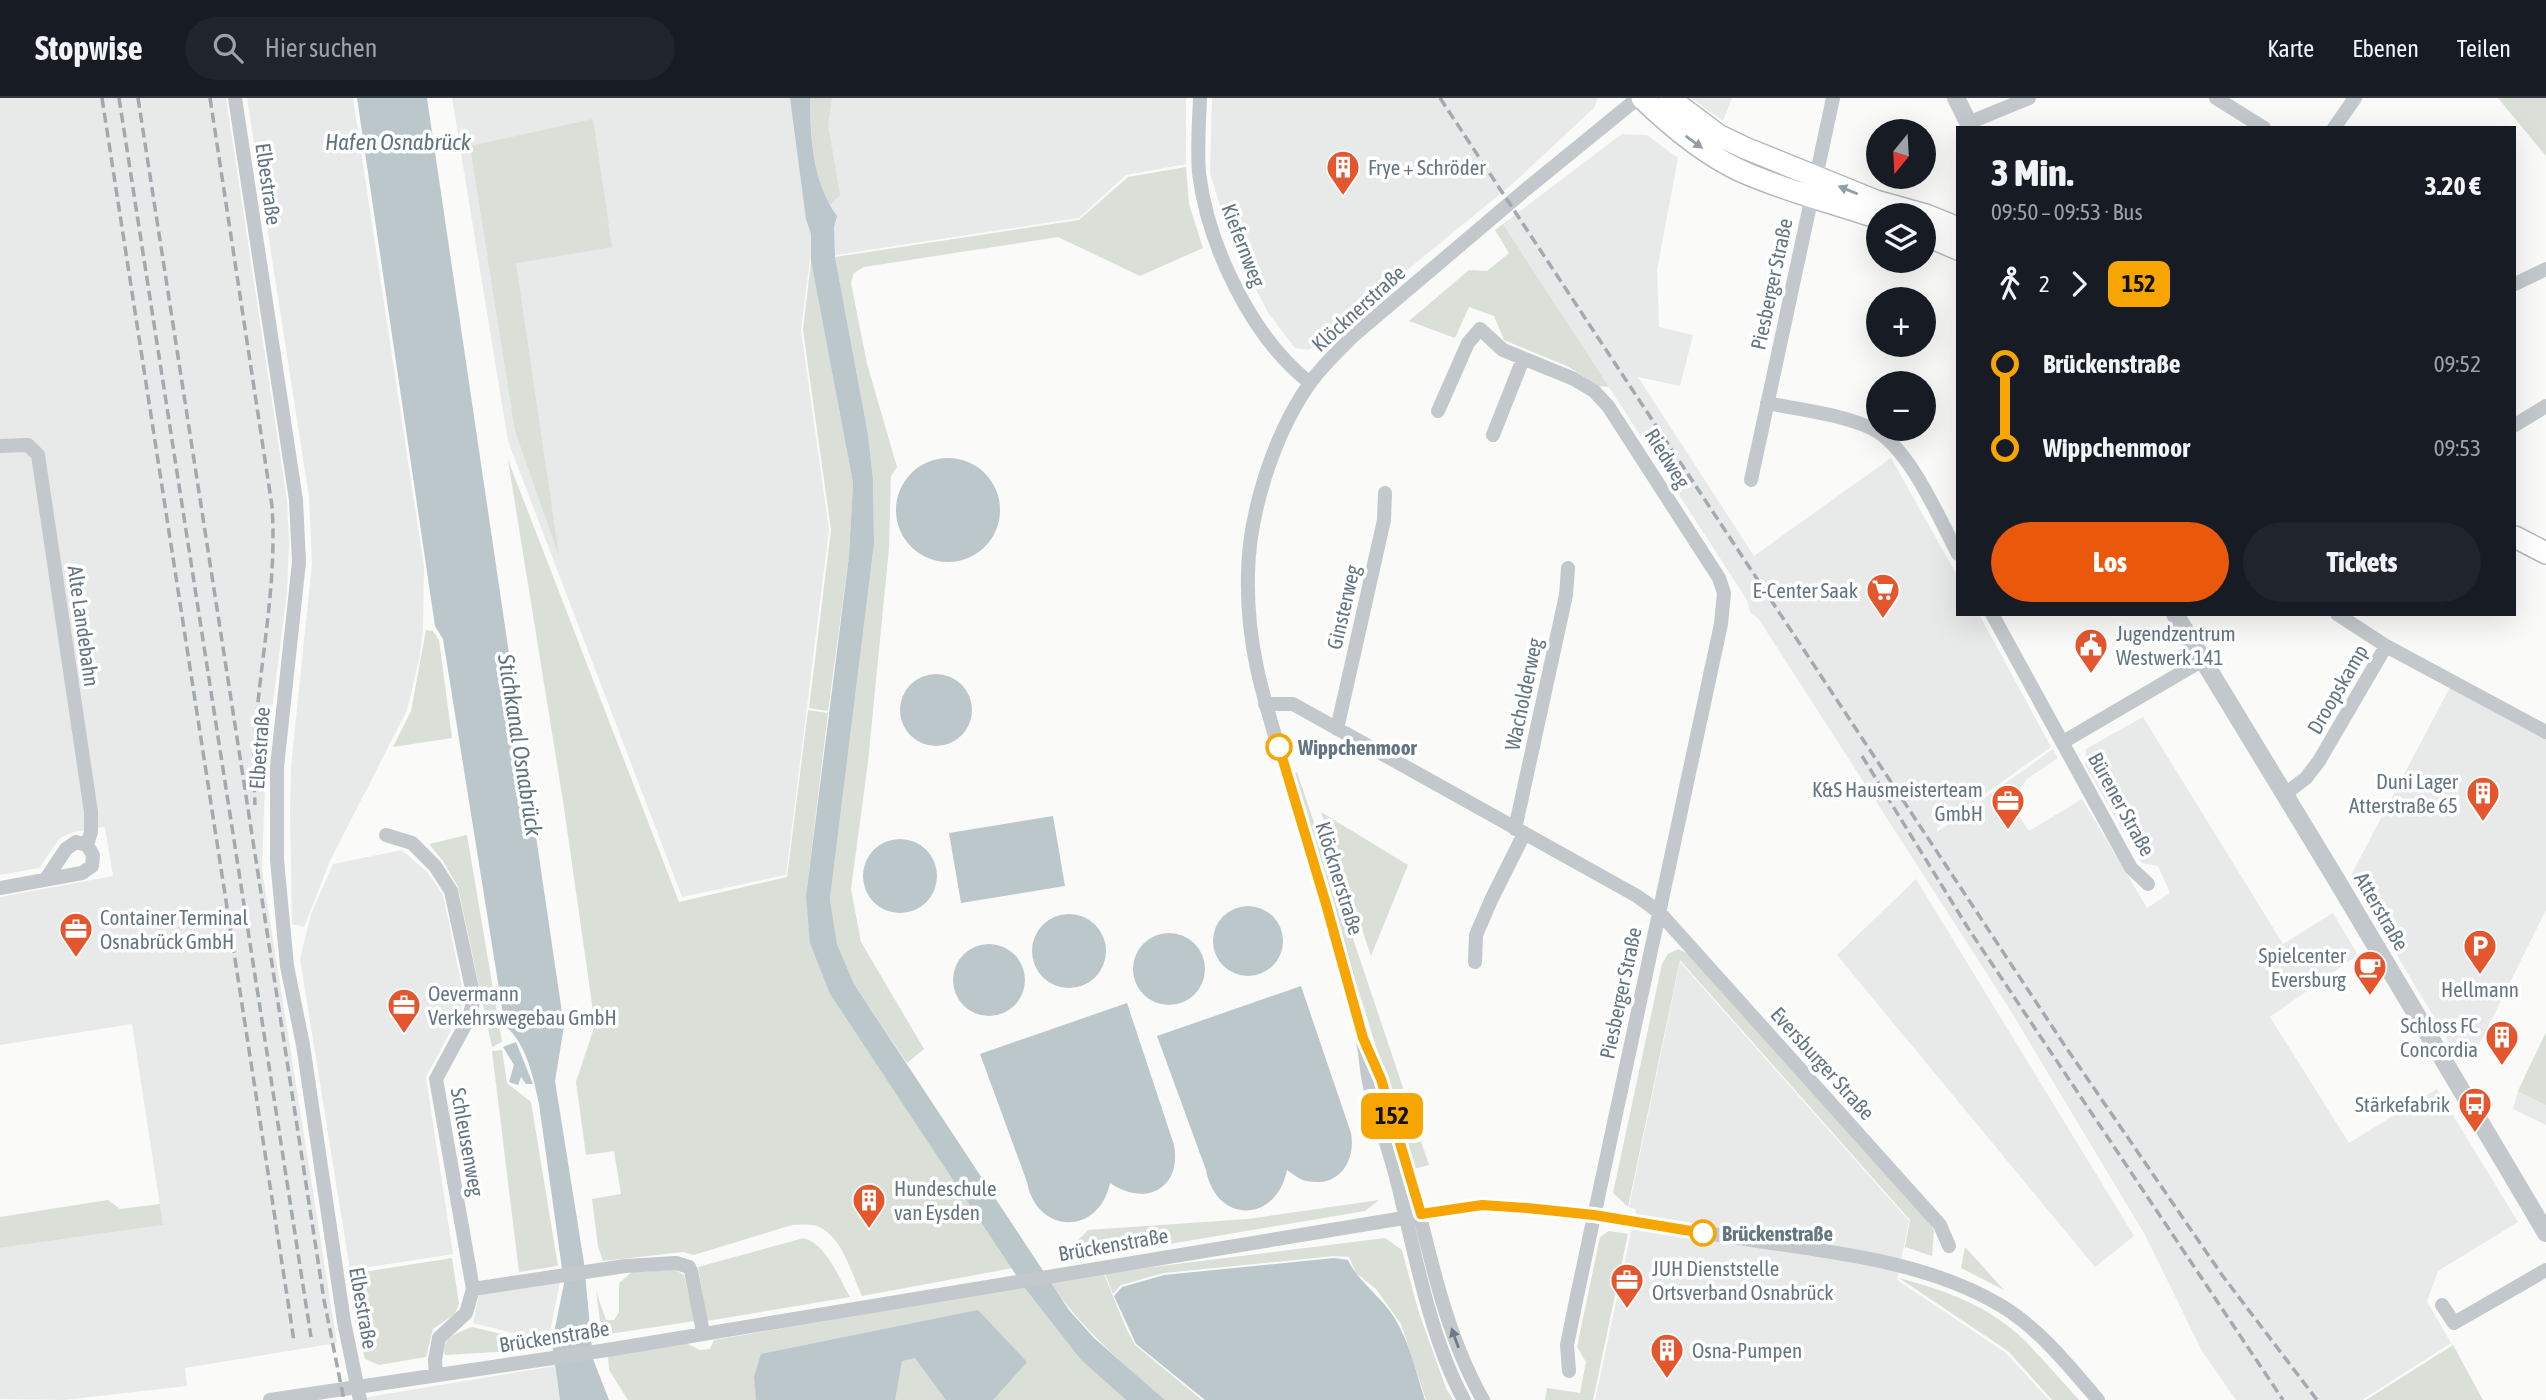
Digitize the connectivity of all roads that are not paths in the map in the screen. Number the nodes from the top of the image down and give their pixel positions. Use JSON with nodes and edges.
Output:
{"nodes":[{"id":1,"x":234,"y":98,"type":"edge"},
{"id":2,"x":1200,"y":98,"type":"edge"},
{"id":3,"x":1640,"y":98,"type":"edge"},
{"id":4,"x":1669,"y":98,"type":"edge"},
{"id":5,"x":1833,"y":98,"type":"edge"},
{"id":6,"x":1956,"y":98,"type":"edge"},
{"id":7,"x":2029,"y":98,"type":"edge"},
{"id":8,"x":2216,"y":98,"type":"edge"},
{"id":9,"x":2355,"y":98,"type":"edge"},
{"id":10,"x":1970,"y":125,"type":"edge"},
{"id":11,"x":2261,"y":126,"type":"edge"},
{"id":12,"x":2334,"y":126,"type":"edge"},
{"id":13,"x":1814,"y":187,"type":"junction"},
{"id":14,"x":1866,"y":212,"type":"edge"},
{"id":15,"x":1956,"y":227,"type":"edge"},
{"id":16,"x":1936,"y":240,"type":"edge"},
{"id":17,"x":1956,"y":248,"type":"edge"},
{"id":18,"x":2546,"y":269,"type":"edge"},
{"id":19,"x":2516,"y":284,"type":"edge"},
{"id":20,"x":1523,"y":359,"type":"junction"},
{"id":21,"x":1310,"y":383,"type":"junction"},
{"id":22,"x":1767,"y":403,"type":"junction"},
{"id":23,"x":2546,"y":407,"type":"edge"},
{"id":24,"x":1438,"y":411,"type":"dead end"},
{"id":25,"x":2516,"y":424,"type":"edge"},
{"id":26,"x":1493,"y":435,"type":"dead end"},
{"id":27,"x":0,"y":446,"type":"edge"},
{"id":28,"x":1751,"y":480,"type":"dead end"},
{"id":29,"x":1385,"y":493,"type":"dead end"},
{"id":30,"x":2516,"y":522,"type":"edge"},
{"id":31,"x":2546,"y":537,"type":"edge"},
{"id":32,"x":2516,"y":538,"type":"edge"},
{"id":33,"x":1956,"y":550,"type":"edge"},
{"id":34,"x":2546,"y":553,"type":"edge"},
{"id":35,"x":1568,"y":568,"type":"dead end"},
{"id":36,"x":1993,"y":616,"type":"edge"},
{"id":37,"x":2176,"y":616,"type":"edge"},
{"id":38,"x":2340,"y":616,"type":"edge"},
{"id":39,"x":1721,"y":624,"type":"joint"},
{"id":40,"x":2386,"y":646,"type":"junction"},
{"id":41,"x":2203,"y":660,"type":"junction"},
{"id":42,"x":1265,"y":704,"type":"junction"},
{"id":43,"x":1338,"y":729,"type":"junction"},
{"id":44,"x":2546,"y":732,"type":"edge"},
{"id":45,"x":2063,"y":742,"type":"junction"},
{"id":46,"x":2284,"y":795,"type":"junction"},
{"id":47,"x":1519,"y":832,"type":"junction"},
{"id":48,"x":386,"y":835,"type":"dead end"},
{"id":49,"x":87,"y":845,"type":"junction"},
{"id":50,"x":46,"y":879,"type":"junction"},
{"id":51,"x":2148,"y":884,"type":"dead end"},
{"id":52,"x":0,"y":888,"type":"edge"},
{"id":53,"x":1659,"y":912,"type":"junction"},
{"id":54,"x":1475,"y":962,"type":"dead end"},
{"id":55,"x":1363,"y":1038,"type":"junction"},
{"id":56,"x":1421,"y":1214,"type":"junction"},
{"id":57,"x":1594,"y":1215,"type":"junction"},
{"id":58,"x":1406,"y":1217,"type":"junction"},
{"id":59,"x":2546,"y":1233,"type":"edge"},
{"id":60,"x":1949,"y":1246,"type":"dead end"},
{"id":61,"x":2546,"y":1270,"type":"edge"},
{"id":62,"x":473,"y":1289,"type":"junction"},
{"id":63,"x":2442,"y":1305,"type":"dead end"},
{"id":64,"x":703,"y":1332,"type":"junction"},
{"id":65,"x":1569,"y":1371,"type":"dead end"},
{"id":66,"x":436,"y":1374,"type":"junction"},
{"id":67,"x":359,"y":1393,"type":"edge"},
{"id":68,"x":270,"y":1400,"type":"edge"},
{"id":69,"x":1464,"y":1400,"type":"edge"},
{"id":70,"x":1483,"y":1400,"type":"edge"},
{"id":71,"x":2098,"y":1400,"type":"edge"}],
"edges":[{"from":1,"to":67,"type":"street","name":"Elbestraße"},
{"from":2,"to":21,"type":"street","name":"Kiefernweg"},
{"from":3,"to":13,"type":"main road","one_way":true},
{"from":3,"to":21,"type":"street","name":"Klöcknerstraße"},
{"from":4,"to":13,"type":"main road"},
{"from":5,"to":13,"type":"street","name":"Piesberger Straße"},
{"from":6,"to":10,"type":"street"},
{"from":7,"to":10,"type":"street"},
{"from":8,"to":11,"type":"street"},
{"from":9,"to":12,"type":"street"},
{"from":13,"to":14,"type":"main road"},
{"from":15,"to":13,"type":"main road","one_way":true},
{"from":13,"to":22,"type":"street","name":"Piesberger Straße"},
{"from":16,"to":17,"type":"main road"},
{"from":18,"to":19,"type":"street"},
{"from":20,"to":24,"type":"street","name":"Riedweg"},
{"from":20,"to":26,"type":"street"},
{"from":20,"to":39,"type":"street","name":"Riedweg"},
{"from":21,"to":42,"type":"street","name":"Klöcknerstraße"},
{"from":22,"to":28,"type":"street","name":"Piesberger Straße"},
{"from":22,"to":33,"type":"street"},
{"from":23,"to":25,"type":"street"},
{"from":27,"to":49,"type":"street","name":"Alte Landebahn"},
{"from":29,"to":43,"type":"street","name":"Ginsterweg"},
{"from":30,"to":31,"type":"main road"},
{"from":32,"to":34,"type":"main road"},
{"from":35,"to":47,"type":"street","name":"Wacholderweg"},
{"from":36,"to":45,"type":"street","name":"Bürener Straße"},
{"from":37,"to":41,"type":"street","name":"Atterstraße"},
{"from":38,"to":40,"type":"street","name":"Droopskamp"},
{"from":39,"to":53,"type":"street","name":"Piesberger Straße"},
{"from":40,"to":44,"type":"street"},
{"from":40,"to":46,"type":"street","name":"Droopskamp"},
{"from":41,"to":45,"type":"street","name":"Bürener Straße"},
{"from":41,"to":46,"type":"street","name":"Atterstraße"},
{"from":42,"to":43,"type":"street"},
{"from":42,"to":55,"type":"street","name":"Klöcknerstraße"},
{"from":43,"to":47,"type":"street"},
{"from":45,"to":51,"type":"street","name":"Bürener Straße"},
{"from":46,"to":59,"type":"street","name":"Atterstraße"},
{"from":47,"to":53,"type":"street"},
{"from":47,"to":54,"type":"street","name":"Wacholderweg"},
{"from":48,"to":62,"type":"street","name":"Schleusenweg"},
{"from":49,"to":50,"type":"street"},
{"from":49,"to":50,"type":"street"},
{"from":50,"to":52,"type":"street"},
{"from":53,"to":57,"type":"street","name":"Piesberger Straße"},
{"from":53,"to":60,"type":"street","name":"Eversburger Straße"},
{"from":55,"to":56,"type":"street","name":"Klöcknerstraße"},
{"from":55,"to":58,"type":"street","name":"Klöcknerstraße"},
{"from":56,"to":57,"type":"street","name":"Brückenstraße"},
{"from":56,"to":58,"type":"street","name":"Brückenstraße"},
{"from":70,"to":56,"type":"street","name":"Klöcknerstraße","one_way":true},
{"from":57,"to":65,"type":"street","name":"Piesberger Straße"},
{"from":57,"to":71,"type":"street","name":"Brückenstraße"},
{"from":58,"to":64,"type":"street","name":"Brückenstraße"},
{"from":58,"to":69,"type":"street","name":"Klöcknerstraße"},
{"from":61,"to":63,"type":"street"},
{"from":62,"to":64,"type":"street"},
{"from":62,"to":66,"type":"street"},
{"from":64,"to":66,"type":"street","name":"Brückenstraße"},
{"from":66,"to":67,"type":"street","name":"Brückenstraße"},
{"from":67,"to":68,"type":"street","name":"Brückenstraße"}]}
